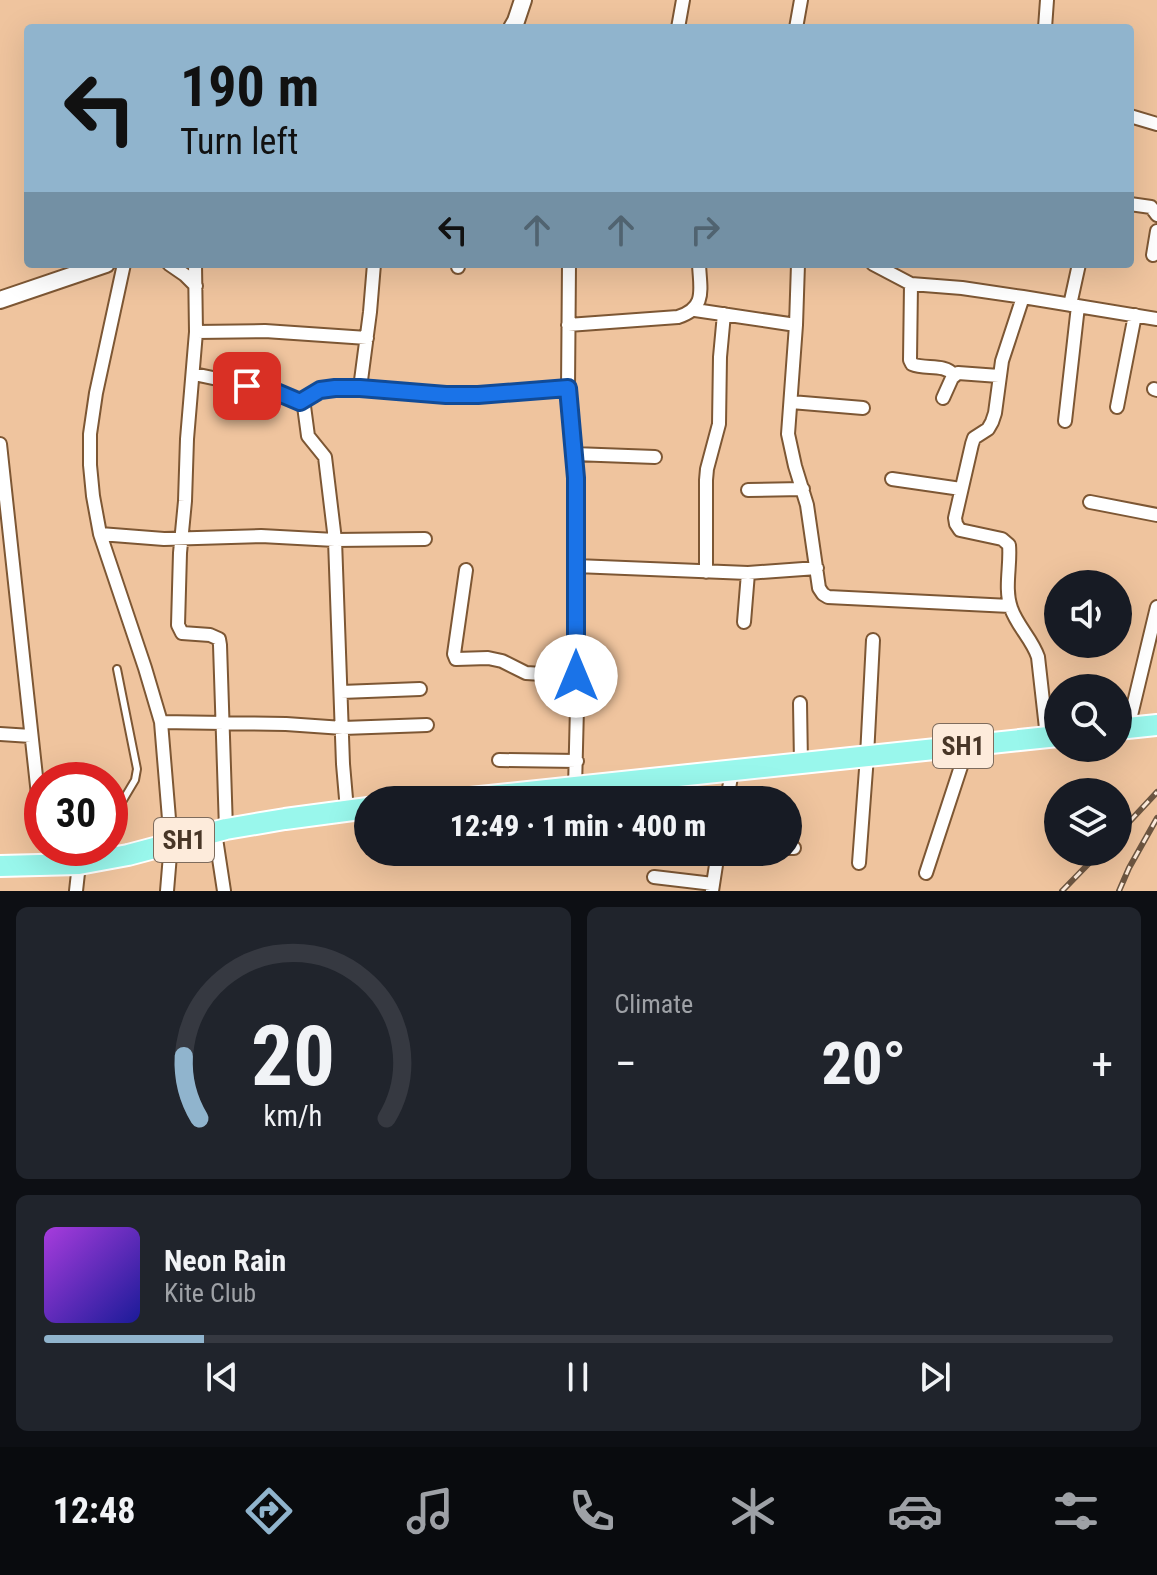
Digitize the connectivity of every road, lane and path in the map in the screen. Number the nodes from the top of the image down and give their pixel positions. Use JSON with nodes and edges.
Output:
{"nodes":[{"id":1,"x":523,"y":0,"type":"edge"},
{"id":2,"x":683,"y":0,"type":"edge"},
{"id":3,"x":801,"y":0,"type":"edge"},
{"id":4,"x":1047,"y":0,"type":"edge"},
{"id":5,"x":514,"y":24,"type":"edge"},
{"id":6,"x":679,"y":24,"type":"edge"},
{"id":7,"x":797,"y":24,"type":"edge"},
{"id":8,"x":1045,"y":24,"type":"edge"},
{"id":9,"x":1134,"y":117,"type":"edge"},
{"id":10,"x":1157,"y":124,"type":"edge"},
{"id":11,"x":1134,"y":205,"type":"edge"},
{"id":12,"x":1157,"y":215,"type":"edge"},
{"id":13,"x":1157,"y":231,"type":"edge"},
{"id":14,"x":1153,"y":255,"type":"dead end"},
{"id":15,"x":94,"y":268,"type":"edge"},
{"id":16,"x":123,"y":268,"type":"edge"},
{"id":17,"x":175,"y":268,"type":"edge"},
{"id":18,"x":195,"y":268,"type":"edge"},
{"id":19,"x":374,"y":268,"type":"edge"},
{"id":20,"x":569,"y":268,"type":"edge"},
{"id":21,"x":699,"y":268,"type":"edge"},
{"id":22,"x":798,"y":268,"type":"edge"},
{"id":23,"x":880,"y":268,"type":"edge"},
{"id":24,"x":902,"y":268,"type":"edge"},
{"id":25,"x":1079,"y":268,"type":"edge"},
{"id":26,"x":906,"y":282,"type":"junction"},
{"id":27,"x":196,"y":286,"type":"junction"},
{"id":28,"x":1023,"y":297,"type":"junction"},
{"id":29,"x":0,"y":300,"type":"edge"},
{"id":30,"x":1074,"y":305,"type":"junction"},
{"id":31,"x":695,"y":310,"type":"junction"},
{"id":32,"x":724,"y":314,"type":"junction"},
{"id":33,"x":1135,"y":315,"type":"junction"},
{"id":34,"x":1157,"y":319,"type":"edge"},
{"id":35,"x":568,"y":325,"type":"junction"},
{"id":36,"x":796,"y":325,"type":"junction"},
{"id":37,"x":196,"y":332,"type":"junction"},
{"id":38,"x":367,"y":338,"type":"junction"},
{"id":39,"x":194,"y":374,"type":"junction"},
{"id":40,"x":954,"y":375,"type":"junction"},
{"id":41,"x":999,"y":376,"type":"junction"},
{"id":42,"x":360,"y":388,"type":"junction"},
{"id":43,"x":568,"y":388,"type":"junction"},
{"id":44,"x":943,"y":398,"type":"dead end"},
{"id":45,"x":300,"y":402,"type":"junction"},
{"id":46,"x":791,"y":402,"type":"junction"},
{"id":47,"x":1117,"y":407,"type":"dead end"},
{"id":48,"x":863,"y":408,"type":"dead end"},
{"id":49,"x":1065,"y":421,"type":"dead end"},
{"id":50,"x":0,"y":444,"type":"edge"},
{"id":51,"x":574,"y":454,"type":"junction"},
{"id":52,"x":655,"y":457,"type":"dead end"},
{"id":53,"x":892,"y":479,"type":"dead end"},
{"id":54,"x":803,"y":489,"type":"junction"},
{"id":55,"x":961,"y":489,"type":"junction"},
{"id":56,"x":748,"y":490,"type":"dead end"},
{"id":57,"x":1090,"y":502,"type":"dead end"},
{"id":58,"x":1157,"y":515,"type":"edge"},
{"id":59,"x":100,"y":534,"type":"junction"},
{"id":60,"x":181,"y":539,"type":"junction"},
{"id":61,"x":425,"y":539,"type":"dead end"},
{"id":62,"x":335,"y":540,"type":"junction"},
{"id":63,"x":576,"y":566,"type":"junction"},
{"id":64,"x":817,"y":568,"type":"junction"},
{"id":65,"x":466,"y":570,"type":"dead end"},
{"id":66,"x":706,"y":572,"type":"junction"},
{"id":67,"x":748,"y":573,"type":"junction"},
{"id":68,"x":1010,"y":606,"type":"junction"},
{"id":69,"x":1157,"y":607,"type":"edge"},
{"id":70,"x":744,"y":622,"type":"dead end"},
{"id":71,"x":873,"y":640,"type":"dead end"},
{"id":72,"x":117,"y":669,"type":"dead end"},
{"id":73,"x":576,"y":676,"type":"junction"},
{"id":74,"x":420,"y":689,"type":"dead end"},
{"id":75,"x":1044,"y":689,"type":"edge"},
{"id":76,"x":341,"y":692,"type":"junction"},
{"id":77,"x":1132,"y":696,"type":"edge"},
{"id":78,"x":800,"y":703,"type":"dead end"},
{"id":79,"x":161,"y":722,"type":"junction"},
{"id":80,"x":222,"y":723,"type":"junction"},
{"id":81,"x":427,"y":725,"type":"dead end"},
{"id":82,"x":1157,"y":725,"type":"edge"},
{"id":83,"x":1132,"y":727,"type":"edge"},
{"id":84,"x":343,"y":728,"type":"junction"},
{"id":85,"x":0,"y":734,"type":"edge"},
{"id":86,"x":31,"y":736,"type":"junction"},
{"id":87,"x":1044,"y":737,"type":"edge"},
{"id":88,"x":968,"y":745,"type":"junction"},
{"id":89,"x":867,"y":756,"type":"junction"},
{"id":90,"x":499,"y":760,"type":"dead end"},
{"id":91,"x":577,"y":761,"type":"junction"},
{"id":92,"x":34,"y":762,"type":"edge"},
{"id":93,"x":801,"y":763,"type":"junction"},
{"id":94,"x":732,"y":771,"type":"junction"},
{"id":95,"x":575,"y":786,"type":"edge"},
{"id":96,"x":593,"y":786,"type":"edge"},
{"id":97,"x":729,"y":786,"type":"edge"},
{"id":98,"x":128,"y":792,"type":"edge"},
{"id":99,"x":354,"y":809,"type":"edge"},
{"id":100,"x":347,"y":810,"type":"junction"},
{"id":101,"x":220,"y":831,"type":"junction"},
{"id":102,"x":171,"y":843,"type":"junction"},
{"id":103,"x":128,"y":855,"type":"edge"},
{"id":104,"x":24,"y":861,"type":"edge"},
{"id":105,"x":859,"y":863,"type":"dead end"},
{"id":106,"x":0,"y":866,"type":"edge"},
{"id":107,"x":79,"y":866,"type":"edge"},
{"id":108,"x":716,"y":866,"type":"edge"},
{"id":109,"x":926,"y":873,"type":"dead end"},
{"id":110,"x":654,"y":877,"type":"dead end"},
{"id":111,"x":712,"y":888,"type":"edge"},
{"id":112,"x":76,"y":891,"type":"edge"},
{"id":113,"x":167,"y":891,"type":"edge"},
{"id":114,"x":224,"y":891,"type":"edge"}],
"edges":[{"from":1,"to":5,"type":"street"},
{"from":2,"to":6,"type":"street"},
{"from":3,"to":7,"type":"street"},
{"from":4,"to":8,"type":"street"},
{"from":9,"to":10,"type":"street"},
{"from":11,"to":12,"type":"street"},
{"from":13,"to":14,"type":"street"},
{"from":15,"to":29,"type":"street"},
{"from":16,"to":59,"type":"street"},
{"from":17,"to":27,"type":"street"},
{"from":18,"to":27,"type":"street"},
{"from":19,"to":38,"type":"street"},
{"from":20,"to":35,"type":"street"},
{"from":21,"to":31,"type":"street"},
{"from":22,"to":36,"type":"street"},
{"from":23,"to":26,"type":"street"},
{"from":24,"to":26,"type":"street"},
{"from":25,"to":30,"type":"street"},
{"from":26,"to":28,"type":"street"},
{"from":26,"to":40,"type":"street"},
{"from":27,"to":37,"type":"street"},
{"from":28,"to":30,"type":"street"},
{"from":28,"to":41,"type":"street"},
{"from":30,"to":33,"type":"street"},
{"from":30,"to":49,"type":"street"},
{"from":31,"to":32,"type":"street"},
{"from":31,"to":35,"type":"street"},
{"from":32,"to":36,"type":"street"},
{"from":32,"to":66,"type":"street"},
{"from":33,"to":34,"type":"street"},
{"from":33,"to":47,"type":"street"},
{"from":35,"to":43,"type":"street"},
{"from":36,"to":46,"type":"street"},
{"from":37,"to":38,"type":"street"},
{"from":37,"to":39,"type":"street"},
{"from":38,"to":42,"type":"street"},
{"from":39,"to":45,"type":"street"},
{"from":39,"to":60,"type":"street"},
{"from":40,"to":41,"type":"street"},
{"from":40,"to":44,"type":"street"},
{"from":41,"to":55,"type":"street"},
{"from":42,"to":43,"type":"street"},
{"from":42,"to":45,"type":"street"},
{"from":43,"to":51,"type":"street"},
{"from":45,"to":62,"type":"street"},
{"from":46,"to":48,"type":"street"},
{"from":46,"to":54,"type":"street"},
{"from":50,"to":86,"type":"street"},
{"from":51,"to":52,"type":"street"},
{"from":51,"to":63,"type":"street"},
{"from":53,"to":55,"type":"street"},
{"from":54,"to":56,"type":"street"},
{"from":54,"to":64,"type":"street"},
{"from":55,"to":68,"type":"street"},
{"from":57,"to":58,"type":"street"},
{"from":59,"to":60,"type":"street"},
{"from":59,"to":79,"type":"street"},
{"from":60,"to":62,"type":"street"},
{"from":60,"to":80,"type":"street"},
{"from":61,"to":62,"type":"street"},
{"from":62,"to":76,"type":"street"},
{"from":63,"to":66,"type":"street"},
{"from":63,"to":73,"type":"street"},
{"from":64,"to":67,"type":"street"},
{"from":64,"to":68,"type":"street"},
{"from":65,"to":73,"type":"street"},
{"from":66,"to":67,"type":"street"},
{"from":67,"to":70,"type":"street"},
{"from":68,"to":75,"type":"street"},
{"from":69,"to":77,"type":"street"},
{"from":71,"to":89,"type":"street"},
{"from":72,"to":98,"type":"lane"},
{"from":73,"to":91,"type":"street"},
{"from":74,"to":76,"type":"street"},
{"from":76,"to":84,"type":"street"},
{"from":78,"to":93,"type":"street"},
{"from":79,"to":80,"type":"street"},
{"from":79,"to":102,"type":"street"},
{"from":80,"to":84,"type":"street"},
{"from":80,"to":101,"type":"street"},
{"from":81,"to":84,"type":"street"},
{"from":82,"to":83,"type":"main road"},
{"from":84,"to":100,"type":"street"},
{"from":85,"to":86,"type":"street"},
{"from":86,"to":92,"type":"street"},
{"from":87,"to":88,"type":"main road","number":"SH1"},
{"from":88,"to":89,"type":"main road","number":"SH1"},
{"from":88,"to":109,"type":"street"},
{"from":89,"to":93,"type":"main road","number":"SH1"},
{"from":89,"to":105,"type":"street"},
{"from":90,"to":91,"type":"street"},
{"from":91,"to":95,"type":"street"},
{"from":93,"to":94,"type":"main road","number":"SH1"},
{"from":94,"to":96,"type":"main road","number":"SH1"},
{"from":94,"to":97,"type":"street"},
{"from":99,"to":100,"type":"main road","number":"SH1"},
{"from":100,"to":101,"type":"main road","number":"SH1"},
{"from":101,"to":102,"type":"main road","number":"SH1"},
{"from":101,"to":114,"type":"street"},
{"from":102,"to":103,"type":"main road","number":"SH1"},
{"from":102,"to":113,"type":"street"},
{"from":104,"to":106,"type":"main road","number":"SH1"},
{"from":107,"to":112,"type":"street"},
{"from":108,"to":111,"type":"street"},
{"from":110,"to":111,"type":"street"}]}
